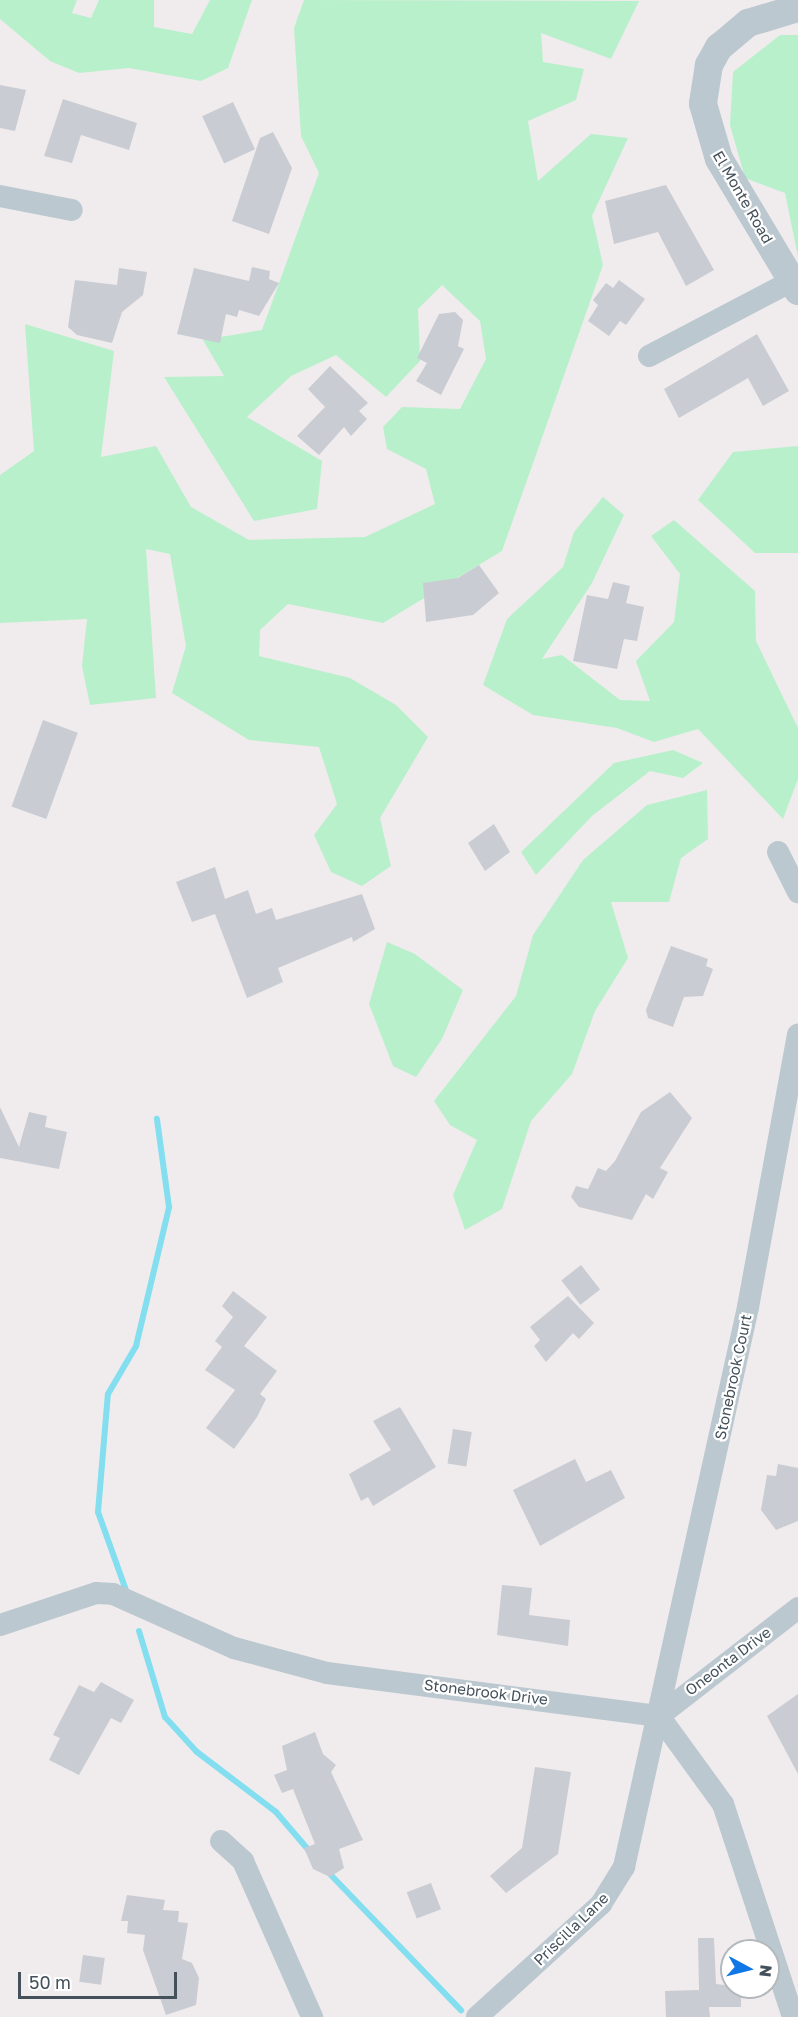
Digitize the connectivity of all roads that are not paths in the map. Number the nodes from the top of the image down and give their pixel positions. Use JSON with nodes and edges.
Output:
{"nodes":[{"id":1,"x":798,"y":8,"type":"edge"},
{"id":2,"x":0,"y":196,"type":"edge"},
{"id":3,"x":72,"y":210,"type":"dead end"},
{"id":4,"x":795,"y":286,"type":"edge"},
{"id":5,"x":649,"y":356,"type":"dead end"},
{"id":6,"x":778,"y":852,"type":"dead end"},
{"id":7,"x":798,"y":892,"type":"edge"},
{"id":8,"x":798,"y":1035,"type":"edge"},
{"id":9,"x":798,"y":1608,"type":"edge"},
{"id":10,"x":0,"y":1625,"type":"edge"},
{"id":11,"x":659,"y":1716,"type":"junction"},
{"id":12,"x":222,"y":1841,"type":"dead end"},
{"id":13,"x":312,"y":2017,"type":"edge"},
{"id":14,"x":477,"y":2017,"type":"edge"},
{"id":15,"x":793,"y":2017,"type":"edge"}],
"edges":[{"from":1,"to":4,"type":"street","name":"El Monte Road"},
{"from":2,"to":3,"type":"street"},
{"from":4,"to":5,"type":"street"},
{"from":6,"to":7,"type":"street"},
{"from":8,"to":11,"type":"street","name":"Stonebrook Court"},
{"from":9,"to":11,"type":"street","name":"Oneonta Drive"},
{"from":10,"to":11,"type":"street","name":"Stonebrook Drive"},
{"from":11,"to":14,"type":"street","name":"Priscilla Lane"},
{"from":11,"to":15,"type":"street"},
{"from":12,"to":13,"type":"street"}]}
